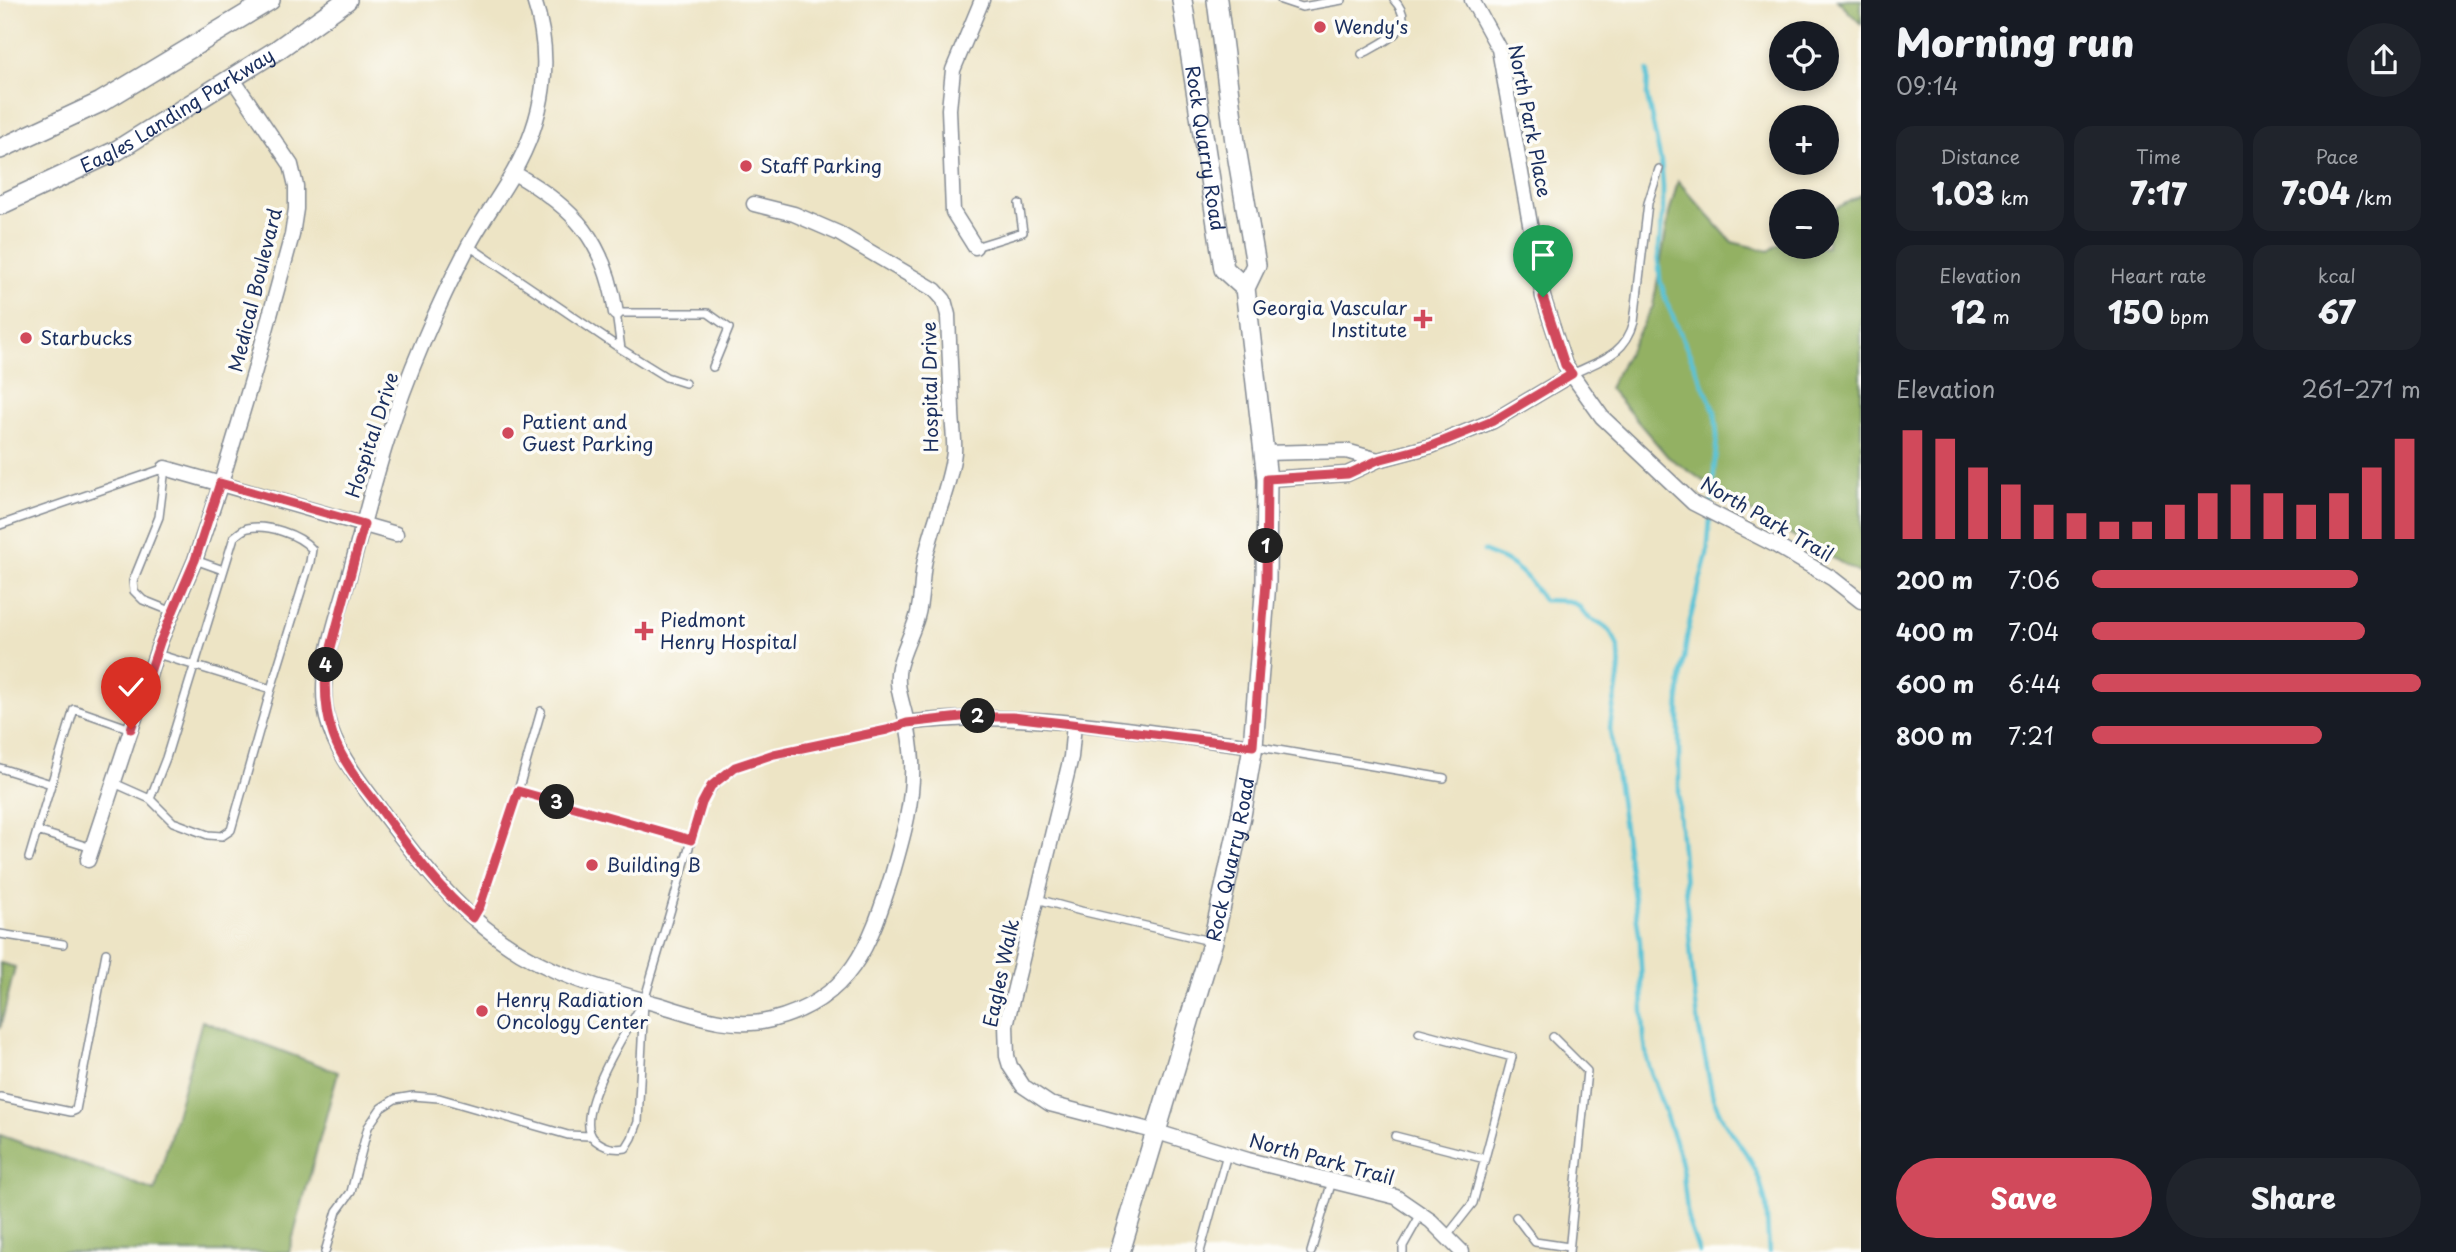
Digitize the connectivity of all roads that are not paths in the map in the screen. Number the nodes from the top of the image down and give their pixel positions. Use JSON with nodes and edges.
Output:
{"nodes":[{"id":1,"x":270,"y":0,"type":"edge"},
{"id":2,"x":347,"y":0,"type":"edge"},
{"id":3,"x":534,"y":0,"type":"edge"},
{"id":4,"x":982,"y":0,"type":"edge"},
{"id":5,"x":1182,"y":0,"type":"edge"},
{"id":6,"x":1217,"y":0,"type":"edge"},
{"id":7,"x":1281,"y":0,"type":"edge"},
{"id":8,"x":1342,"y":0,"type":"edge"},
{"id":9,"x":1394,"y":0,"type":"edge"},
{"id":10,"x":1472,"y":0,"type":"edge"},
{"id":11,"x":1362,"y":54,"type":"dead end"},
{"id":12,"x":232,"y":78,"type":"junction"},
{"id":13,"x":0,"y":149,"type":"edge"},
{"id":14,"x":1658,"y":169,"type":"dead end"},
{"id":15,"x":513,"y":173,"type":"junction"},
{"id":16,"x":754,"y":204,"type":"dead end"},
{"id":17,"x":1019,"y":204,"type":"dead end"},
{"id":18,"x":0,"y":205,"type":"edge"},
{"id":19,"x":469,"y":246,"type":"junction"},
{"id":20,"x":975,"y":247,"type":"joint"},
{"id":21,"x":1245,"y":288,"type":"junction"},
{"id":22,"x":616,"y":313,"type":"junction"},
{"id":23,"x":621,"y":349,"type":"junction"},
{"id":24,"x":713,"y":367,"type":"dead end"},
{"id":25,"x":1572,"y":374,"type":"junction"},
{"id":26,"x":685,"y":383,"type":"dead end"},
{"id":27,"x":1264,"y":453,"type":"junction"},
{"id":28,"x":1378,"y":460,"type":"junction"},
{"id":29,"x":165,"y":468,"type":"junction"},
{"id":30,"x":1267,"y":479,"type":"junction"},
{"id":31,"x":220,"y":483,"type":"junction"},
{"id":32,"x":364,"y":524,"type":"junction"},
{"id":33,"x":0,"y":525,"type":"edge"},
{"id":34,"x":396,"y":534,"type":"dead end"},
{"id":35,"x":195,"y":560,"type":"junction"},
{"id":36,"x":223,"y":570,"type":"junction"},
{"id":37,"x":1861,"y":601,"type":"edge"},
{"id":38,"x":173,"y":612,"type":"junction"},
{"id":39,"x":156,"y":653,"type":"junction"},
{"id":40,"x":193,"y":665,"type":"junction"},
{"id":41,"x":271,"y":689,"type":"junction"},
{"id":42,"x":541,"y":711,"type":"dead end"},
{"id":43,"x":907,"y":723,"type":"junction"},
{"id":44,"x":1074,"y":724,"type":"junction"},
{"id":45,"x":131,"y":729,"type":"junction"},
{"id":46,"x":1253,"y":746,"type":"junction"},
{"id":47,"x":0,"y":768,"type":"edge"},
{"id":48,"x":1444,"y":778,"type":"dead end"},
{"id":49,"x":114,"y":783,"type":"junction"},
{"id":50,"x":51,"y":784,"type":"junction"},
{"id":51,"x":518,"y":791,"type":"junction"},
{"id":52,"x":150,"y":799,"type":"junction"},
{"id":53,"x":37,"y":831,"type":"junction"},
{"id":54,"x":691,"y":840,"type":"junction"},
{"id":55,"x":90,"y":854,"type":"joint"},
{"id":56,"x":29,"y":858,"type":"dead end"},
{"id":57,"x":1037,"y":898,"type":"junction"},
{"id":58,"x":473,"y":918,"type":"junction"},
{"id":59,"x":0,"y":934,"type":"edge"},
{"id":60,"x":1213,"y":942,"type":"junction"},
{"id":61,"x":63,"y":944,"type":"dead end"},
{"id":62,"x":106,"y":953,"type":"dead end"},
{"id":63,"x":644,"y":1001,"type":"junction"},
{"id":64,"x":1419,"y":1032,"type":"dead end"},
{"id":65,"x":1553,"y":1038,"type":"dead end"},
{"id":66,"x":0,"y":1097,"type":"edge"},
{"id":67,"x":1157,"y":1132,"type":"junction"},
{"id":68,"x":590,"y":1136,"type":"junction"},
{"id":69,"x":1395,"y":1136,"type":"dead end"},
{"id":70,"x":1227,"y":1154,"type":"junction"},
{"id":71,"x":1485,"y":1159,"type":"junction"},
{"id":72,"x":1332,"y":1181,"type":"junction"},
{"id":73,"x":1421,"y":1214,"type":"junction"},
{"id":74,"x":1516,"y":1217,"type":"dead end"},
{"id":75,"x":1447,"y":1237,"type":"junction"},
{"id":76,"x":1569,"y":1249,"type":"edge"},
{"id":77,"x":325,"y":1252,"type":"edge"},
{"id":78,"x":1120,"y":1252,"type":"edge"},
{"id":79,"x":1200,"y":1252,"type":"edge"},
{"id":80,"x":1311,"y":1252,"type":"edge"},
{"id":81,"x":1403,"y":1252,"type":"edge"},
{"id":82,"x":1462,"y":1252,"type":"edge"}],
"edges":[{"from":1,"to":13,"type":"street"},
{"from":2,"to":12,"type":"street","name":"Eagles Landing Parkway"},
{"from":3,"to":15,"type":"street","name":"Hospital Drive"},
{"from":4,"to":20,"type":"street"},
{"from":5,"to":21,"type":"street","name":"Rock Quarry Road"},
{"from":6,"to":21,"type":"street","name":"Rock Quarry Road"},
{"from":7,"to":8,"type":"lane"},
{"from":9,"to":11,"type":"lane"},
{"from":10,"to":25,"type":"street","name":"North Park Place"},
{"from":12,"to":18,"type":"street","name":"Eagles Landing Parkway"},
{"from":12,"to":31,"type":"street","name":"Medical Boulevard"},
{"from":14,"to":25,"type":"lane"},
{"from":15,"to":19,"type":"street","name":"Hospital Drive"},
{"from":15,"to":22,"type":"street"},
{"from":16,"to":43,"type":"street","name":"Hospital Drive"},
{"from":17,"to":20,"type":"lane"},
{"from":19,"to":23,"type":"lane"},
{"from":19,"to":32,"type":"street","name":"Hospital Drive"},
{"from":21,"to":27,"type":"street","name":"Rock Quarry Road"},
{"from":22,"to":23,"type":"lane"},
{"from":22,"to":24,"type":"lane"},
{"from":23,"to":26,"type":"lane"},
{"from":25,"to":28,"type":"street"},
{"from":25,"to":37,"type":"street","name":"North Park Trail"},
{"from":27,"to":28,"type":"street"},
{"from":27,"to":30,"type":"street","name":"Rock Quarry Road"},
{"from":28,"to":30,"type":"street"},
{"from":29,"to":31,"type":"street"},
{"from":29,"to":33,"type":"lane"},
{"from":29,"to":38,"type":"lane"},
{"from":30,"to":46,"type":"street","name":"Rock Quarry Road"},
{"from":31,"to":32,"type":"street"},
{"from":31,"to":35,"type":"street","name":"Medical Boulevard"},
{"from":32,"to":34,"type":"street"},
{"from":32,"to":58,"type":"street","name":"Hospital Drive"},
{"from":35,"to":36,"type":"lane"},
{"from":35,"to":38,"type":"street","name":"Medical Boulevard"},
{"from":36,"to":40,"type":"lane"},
{"from":36,"to":41,"type":"lane"},
{"from":38,"to":39,"type":"street","name":"Medical Boulevard"},
{"from":39,"to":40,"type":"lane"},
{"from":39,"to":45,"type":"street","name":"Medical Boulevard"},
{"from":40,"to":41,"type":"lane"},
{"from":40,"to":52,"type":"lane"},
{"from":41,"to":52,"type":"lane"},
{"from":42,"to":51,"type":"lane"},
{"from":43,"to":44,"type":"street"},
{"from":43,"to":54,"type":"lane"},
{"from":43,"to":63,"type":"street","name":"Hospital Drive"},
{"from":44,"to":46,"type":"street"},
{"from":44,"to":57,"type":"street","name":"Eagles Walk"},
{"from":45,"to":49,"type":"street","name":"Medical Boulevard"},
{"from":45,"to":50,"type":"lane"},
{"from":46,"to":48,"type":"lane"},
{"from":46,"to":60,"type":"street","name":"Rock Quarry Road"},
{"from":47,"to":50,"type":"lane"},
{"from":49,"to":52,"type":"lane"},
{"from":49,"to":55,"type":"street","name":"Medical Boulevard"},
{"from":50,"to":53,"type":"lane"},
{"from":51,"to":54,"type":"lane"},
{"from":51,"to":58,"type":"lane"},
{"from":53,"to":55,"type":"lane"},
{"from":53,"to":56,"type":"lane"},
{"from":54,"to":63,"type":"lane"},
{"from":57,"to":60,"type":"lane"},
{"from":57,"to":67,"type":"street","name":"Eagles Walk"},
{"from":58,"to":63,"type":"street","name":"Hospital Drive"},
{"from":59,"to":61,"type":"lane"},
{"from":60,"to":67,"type":"street","name":"Rock Quarry Road"},
{"from":62,"to":66,"type":"lane"},
{"from":63,"to":68,"type":"lane"},
{"from":63,"to":68,"type":"lane"},
{"from":64,"to":71,"type":"lane"},
{"from":65,"to":76,"type":"lane"},
{"from":67,"to":70,"type":"street","name":"North Park Trail"},
{"from":67,"to":78,"type":"street","name":"Rock Quarry Road"},
{"from":68,"to":77,"type":"lane"},
{"from":69,"to":71,"type":"lane"},
{"from":70,"to":72,"type":"street","name":"North Park Trail"},
{"from":70,"to":79,"type":"lane"},
{"from":71,"to":75,"type":"lane"},
{"from":72,"to":73,"type":"street","name":"North Park Trail"},
{"from":72,"to":80,"type":"lane"},
{"from":73,"to":75,"type":"street","name":"North Park Trail"},
{"from":73,"to":81,"type":"lane"},
{"from":74,"to":76,"type":"lane"},
{"from":75,"to":82,"type":"street","name":"North Park Trail"}]}
